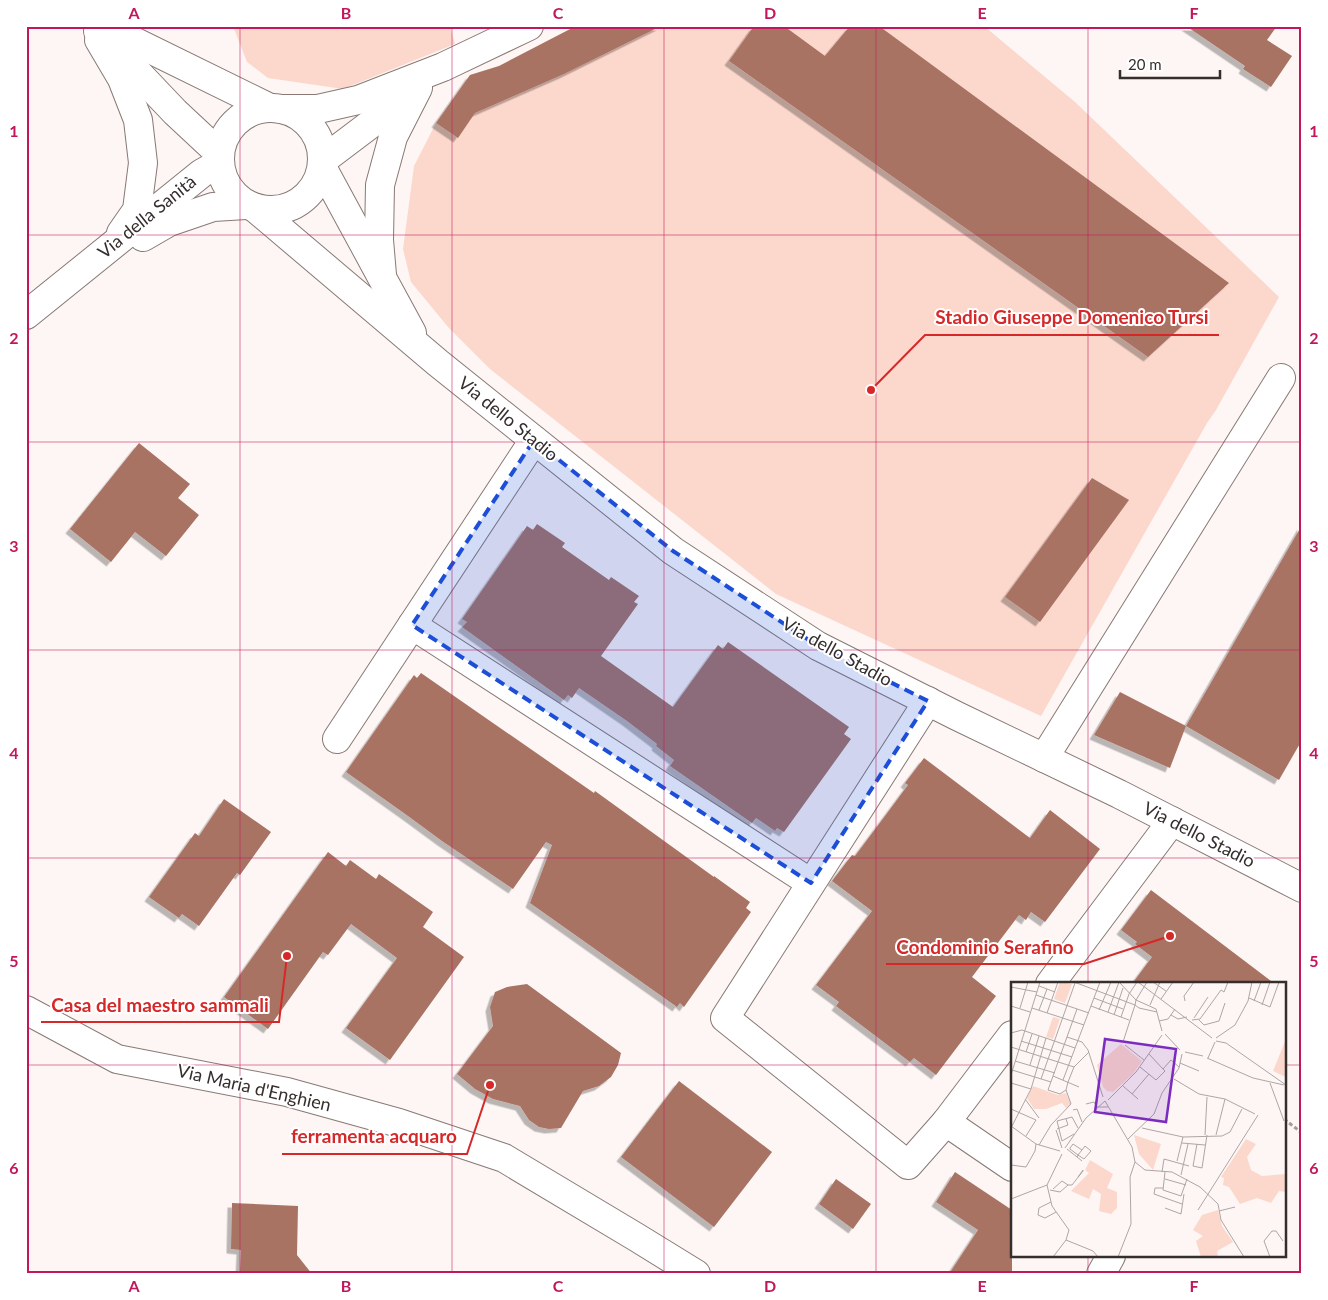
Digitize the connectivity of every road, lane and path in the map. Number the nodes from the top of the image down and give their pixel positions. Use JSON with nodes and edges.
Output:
{"nodes":[{"id":1,"x":92,"y":26,"type":"edge"},
{"id":2,"x":103,"y":26,"type":"edge"},
{"id":3,"x":529,"y":26,"type":"edge"},
{"id":4,"x":444,"y":68,"type":"junction"},
{"id":5,"x":418,"y":88,"type":"junction"},
{"id":6,"x":275,"y":108,"type":"junction"},
{"id":7,"x":220,"y":158,"type":"junction"},
{"id":8,"x":323,"y":164,"type":"junction"},
{"id":9,"x":251,"y":207,"type":"junction"},
{"id":10,"x":112,"y":246,"type":"junction"},
{"id":11,"x":76,"y":274,"type":"junction"},
{"id":12,"x":382,"y":275,"type":"junction"},
{"id":13,"x":26,"y":314,"type":"edge"},
{"id":14,"x":418,"y":346,"type":"junction"},
{"id":15,"x":1281,"y":378,"type":"dead end"},
{"id":16,"x":534,"y":440,"type":"junction"},
{"id":17,"x":412,"y":625,"type":"junction"},
{"id":18,"x":928,"y":701,"type":"junction"},
{"id":19,"x":337,"y":739,"type":"dead end"},
{"id":20,"x":1044,"y":758,"type":"junction"},
{"id":21,"x":1172,"y":821,"type":"junction"},
{"id":22,"x":811,"y":883,"type":"junction"},
{"id":23,"x":1302,"y":888,"type":"edge"},
{"id":24,"x":1051,"y":982,"type":"edge"},
{"id":25,"x":26,"y":1010,"type":"edge"},
{"id":26,"x":1011,"y":1036,"type":"edge"},
{"id":27,"x":1286,"y":1121,"type":"edge"},
{"id":28,"x":946,"y":1122,"type":"junction"},
{"id":29,"x":1302,"y":1133,"type":"edge"},
{"id":30,"x":1011,"y":1166,"type":"edge"},
{"id":31,"x":1110,"y":1258,"type":"edge"},
{"id":32,"x":696,"y":1274,"type":"edge"},
{"id":33,"x":1101,"y":1274,"type":"edge"}],
"edges":[{"from":1,"to":7,"type":"street"},
{"from":1,"to":10,"type":"street"},
{"from":2,"to":6,"type":"street"},
{"from":3,"to":4,"type":"street"},
{"from":4,"to":5,"type":"street"},
{"from":4,"to":6,"type":"street"},
{"from":5,"to":8,"type":"street"},
{"from":5,"to":12,"type":"street","name":"Via dello Stadio"},
{"from":6,"to":7,"type":"street"},
{"from":6,"to":8,"type":"street"},
{"from":7,"to":9,"type":"street"},
{"from":7,"to":10,"type":"street","name":"Via della Sanità"},
{"from":8,"to":9,"type":"street"},
{"from":8,"to":12,"type":"street","name":"Via dello Stadio"},
{"from":9,"to":11,"type":"street","name":"Via della Sanità"},
{"from":9,"to":14,"type":"street","name":"Via dello Stadio"},
{"from":10,"to":11,"type":"street","name":"Via della Sanità"},
{"from":11,"to":13,"type":"street","name":"Via della Sanità"},
{"from":12,"to":14,"type":"street","name":"Via dello Stadio"},
{"from":14,"to":16,"type":"street","name":"Via dello Stadio"},
{"from":15,"to":20,"type":"street"},
{"from":16,"to":17,"type":"street"},
{"from":16,"to":18,"type":"street","name":"Via dello Stadio"},
{"from":17,"to":19,"type":"street"},
{"from":17,"to":22,"type":"street"},
{"from":18,"to":20,"type":"street","name":"Via dello Stadio"},
{"from":18,"to":22,"type":"street"},
{"from":20,"to":21,"type":"street","name":"Via dello Stadio"},
{"from":21,"to":23,"type":"street","name":"Via dello Stadio"},
{"from":21,"to":24,"type":"street"},
{"from":22,"to":28,"type":"street"},
{"from":25,"to":32,"type":"street","name":"Via Maria d'Enghien"},
{"from":26,"to":28,"type":"street"},
{"from":27,"to":29,"type":"path"},
{"from":28,"to":30,"type":"street"},
{"from":31,"to":33,"type":"street"}]}
